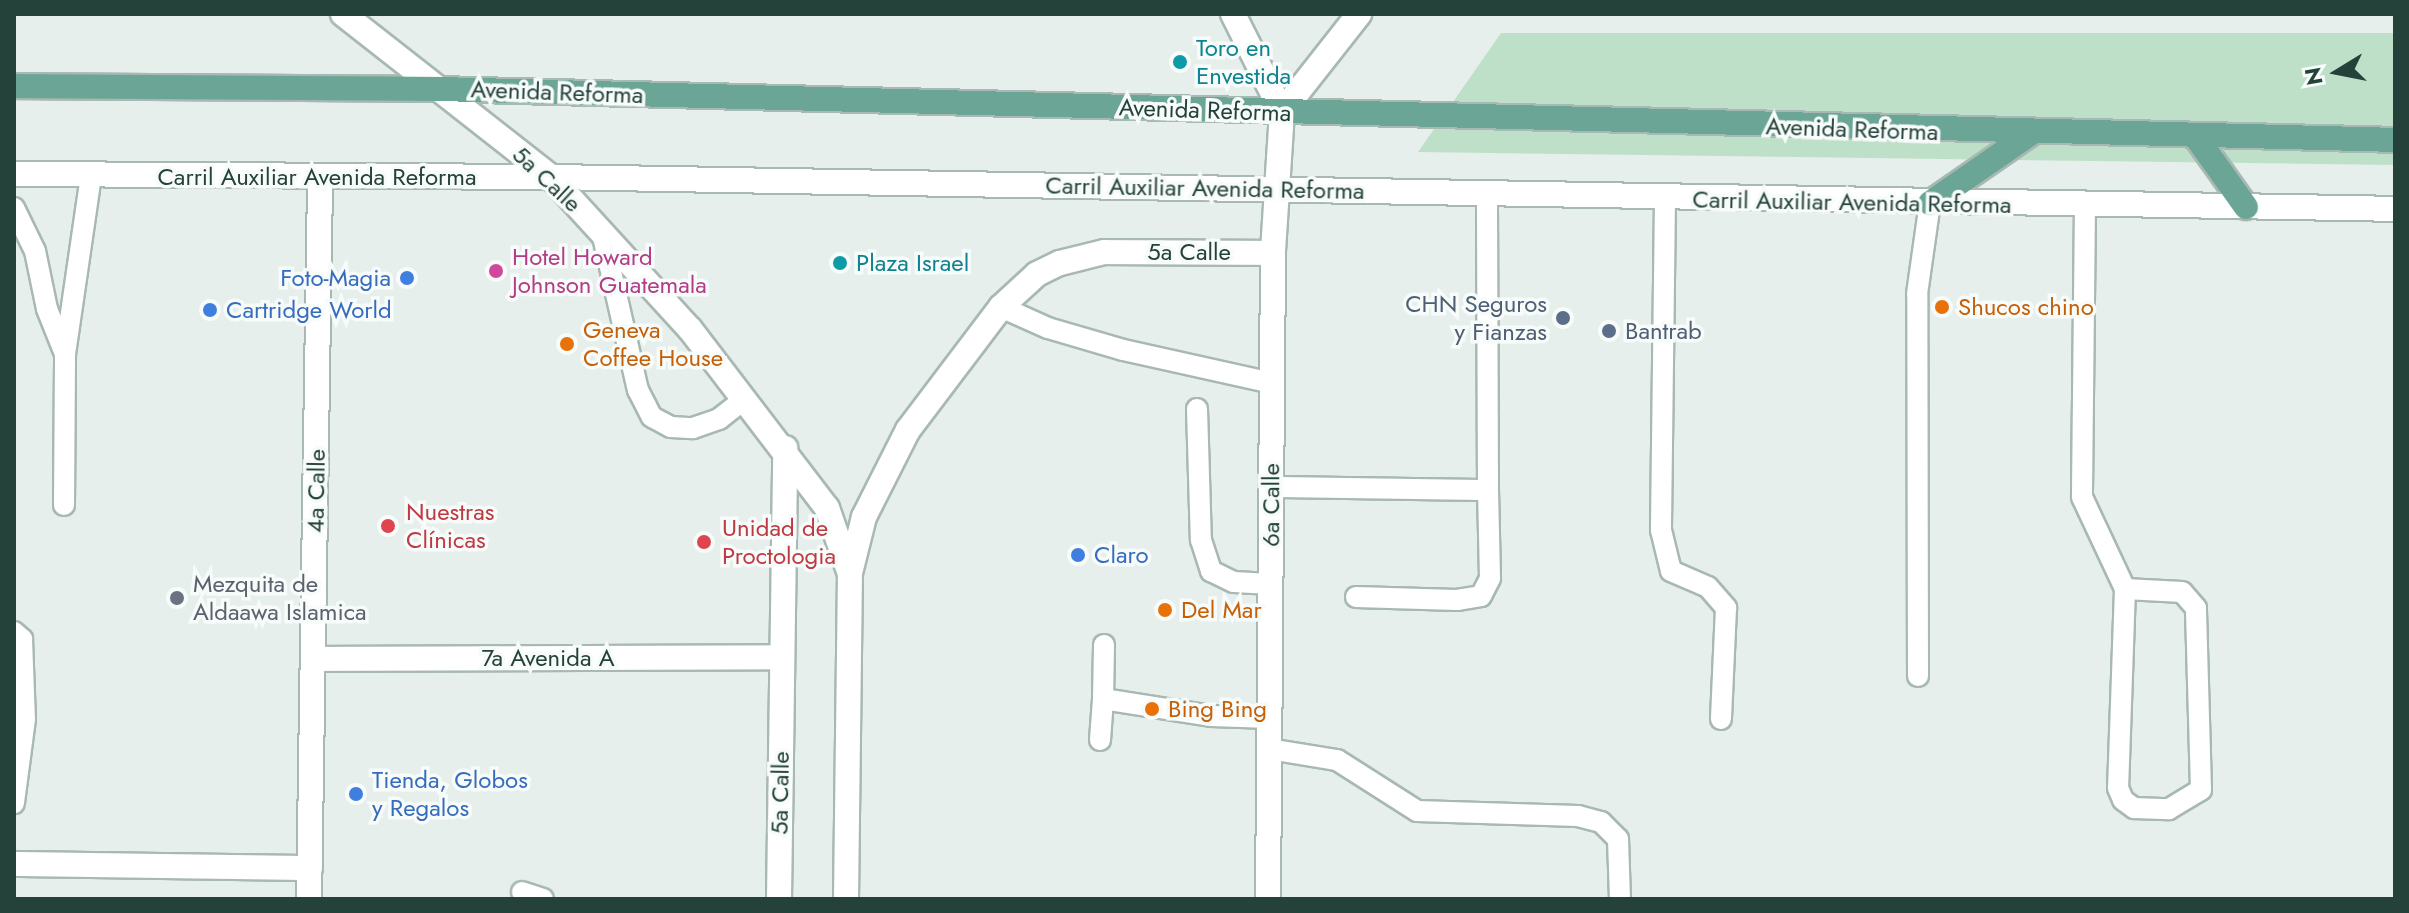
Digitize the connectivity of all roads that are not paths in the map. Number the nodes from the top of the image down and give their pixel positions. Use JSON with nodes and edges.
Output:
{"nodes":[{"id":1,"x":343,"y":14,"type":"edge"},
{"id":2,"x":1233,"y":14,"type":"edge"},
{"id":3,"x":1359,"y":14,"type":"edge"},
{"id":4,"x":14,"y":86,"type":"edge"},
{"id":5,"x":438,"y":89,"type":"junction"},
{"id":6,"x":1282,"y":112,"type":"junction"},
{"id":7,"x":2030,"y":134,"type":"junction"},
{"id":8,"x":2196,"y":137,"type":"junction"},
{"id":9,"x":2395,"y":140,"type":"edge"},
{"id":10,"x":14,"y":174,"type":"edge"},
{"id":11,"x":91,"y":175,"type":"junction"},
{"id":12,"x":551,"y":177,"type":"junction"},
{"id":13,"x":320,"y":179,"type":"junction"},
{"id":14,"x":1277,"y":190,"type":"junction"},
{"id":15,"x":1487,"y":193,"type":"junction"},
{"id":16,"x":1665,"y":199,"type":"junction"},
{"id":17,"x":1930,"y":203,"type":"junction"},
{"id":18,"x":2085,"y":205,"type":"junction"},
{"id":19,"x":2246,"y":207,"type":"junction"},
{"id":20,"x":14,"y":208,"type":"edge"},
{"id":21,"x":2395,"y":209,"type":"edge"},
{"id":22,"x":602,"y":232,"type":"junction"},
{"id":23,"x":1273,"y":253,"type":"junction"},
{"id":24,"x":1001,"y":307,"type":"junction"},
{"id":25,"x":65,"y":354,"type":"junction"},
{"id":26,"x":1272,"y":383,"type":"junction"},
{"id":27,"x":745,"y":399,"type":"junction"},
{"id":28,"x":1197,"y":409,"type":"dead end"},
{"id":29,"x":785,"y":448,"type":"junction"},
{"id":30,"x":1272,"y":487,"type":"junction"},
{"id":31,"x":1488,"y":490,"type":"junction"},
{"id":32,"x":64,"y":505,"type":"dead end"},
{"id":33,"x":850,"y":573,"type":"junction"},
{"id":34,"x":1271,"y":584,"type":"junction"},
{"id":35,"x":2125,"y":589,"type":"junction"},
{"id":36,"x":1356,"y":597,"type":"dead end"},
{"id":37,"x":14,"y":632,"type":"edge"},
{"id":38,"x":1104,"y":645,"type":"dead end"},
{"id":39,"x":782,"y":657,"type":"junction"},
{"id":40,"x":313,"y":659,"type":"junction"},
{"id":41,"x":1918,"y":676,"type":"dead end"},
{"id":42,"x":1103,"y":699,"type":"junction"},
{"id":43,"x":1270,"y":718,"type":"junction"},
{"id":44,"x":19,"y":719,"type":"edge"},
{"id":45,"x":1721,"y":719,"type":"dead end"},
{"id":46,"x":1100,"y":740,"type":"dead end"},
{"id":47,"x":1269,"y":749,"type":"junction"},
{"id":48,"x":14,"y":803,"type":"edge"},
{"id":49,"x":14,"y":864,"type":"edge"},
{"id":50,"x":310,"y":868,"type":"junction"},
{"id":51,"x":522,"y":892,"type":"dead end"},
{"id":52,"x":309,"y":899,"type":"edge"},
{"id":53,"x":543,"y":899,"type":"edge"},
{"id":54,"x":779,"y":899,"type":"edge"},
{"id":55,"x":846,"y":899,"type":"edge"},
{"id":56,"x":1268,"y":899,"type":"edge"},
{"id":57,"x":1620,"y":899,"type":"edge"}],
"edges":[{"from":1,"to":5,"type":"street","name":"5a Calle"},
{"from":2,"to":6,"type":"street"},
{"from":3,"to":6,"type":"street"},
{"from":4,"to":5,"type":"main road","name":"Avenida Reforma"},
{"from":5,"to":6,"type":"main road","name":"Avenida Reforma"},
{"from":5,"to":12,"type":"street","name":"5a Calle"},
{"from":6,"to":7,"type":"main road","name":"Avenida Reforma"},
{"from":6,"to":14,"type":"street","name":"6a Calle"},
{"from":7,"to":8,"type":"main road","name":"Avenida Reforma"},
{"from":7,"to":17,"type":"main road"},
{"from":8,"to":9,"type":"main road","name":"Avenida Reforma"},
{"from":8,"to":19,"type":"main road"},
{"from":10,"to":11,"type":"street","name":"Carril Auxiliar Avenida Reforma"},
{"from":11,"to":13,"type":"street","name":"Carril Auxiliar Avenida Reforma"},
{"from":11,"to":25,"type":"lane"},
{"from":12,"to":13,"type":"street","name":"Carril Auxiliar Avenida Reforma"},
{"from":12,"to":14,"type":"street","name":"Carril Auxiliar Avenida Reforma"},
{"from":12,"to":22,"type":"street","name":"5a Calle"},
{"from":13,"to":40,"type":"street","name":"4a Calle"},
{"from":14,"to":15,"type":"street","name":"Carril Auxiliar Avenida Reforma"},
{"from":14,"to":23,"type":"street","name":"6a Calle"},
{"from":15,"to":16,"type":"street","name":"Carril Auxiliar Avenida Reforma"},
{"from":15,"to":31,"type":"lane"},
{"from":16,"to":17,"type":"street","name":"Carril Auxiliar Avenida Reforma"},
{"from":16,"to":45,"type":"lane"},
{"from":17,"to":18,"type":"street","name":"Carril Auxiliar Avenida Reforma"},
{"from":17,"to":41,"type":"lane"},
{"from":18,"to":19,"type":"street","name":"Carril Auxiliar Avenida Reforma"},
{"from":18,"to":35,"type":"lane"},
{"from":19,"to":21,"type":"street","name":"Carril Auxiliar Avenida Reforma"},
{"from":20,"to":25,"type":"lane"},
{"from":22,"to":27,"type":"street","name":"5a Calle"},
{"from":22,"to":27,"type":"lane"},
{"from":23,"to":24,"type":"street","name":"5a Calle"},
{"from":23,"to":26,"type":"street","name":"6a Calle"},
{"from":24,"to":26,"type":"lane"},
{"from":24,"to":33,"type":"street","name":"5a Calle"},
{"from":25,"to":32,"type":"lane"},
{"from":26,"to":30,"type":"street","name":"6a Calle"},
{"from":27,"to":29,"type":"street","name":"5a Calle"},
{"from":28,"to":34,"type":"lane"},
{"from":29,"to":33,"type":"street","name":"5a Calle"},
{"from":29,"to":39,"type":"street","name":"5a Calle"},
{"from":30,"to":31,"type":"lane"},
{"from":30,"to":34,"type":"street","name":"6a Calle"},
{"from":31,"to":36,"type":"lane"},
{"from":33,"to":55,"type":"street","name":"5a Calle"},
{"from":34,"to":43,"type":"street","name":"6a Calle"},
{"from":35,"to":35,"type":"lane"},
{"from":37,"to":44,"type":"lane"},
{"from":38,"to":42,"type":"lane"},
{"from":39,"to":40,"type":"street","name":"7a Avenida A"},
{"from":39,"to":54,"type":"street","name":"5a Calle"},
{"from":40,"to":50,"type":"street","name":"4a Calle"},
{"from":42,"to":43,"type":"lane"},
{"from":42,"to":46,"type":"lane"},
{"from":43,"to":47,"type":"street","name":"6a Calle"},
{"from":44,"to":48,"type":"lane"},
{"from":47,"to":56,"type":"street","name":"6a Calle"},
{"from":47,"to":57,"type":"lane"},
{"from":49,"to":50,"type":"street"},
{"from":50,"to":52,"type":"street","name":"4a Calle"},
{"from":51,"to":53,"type":"lane"}]}
